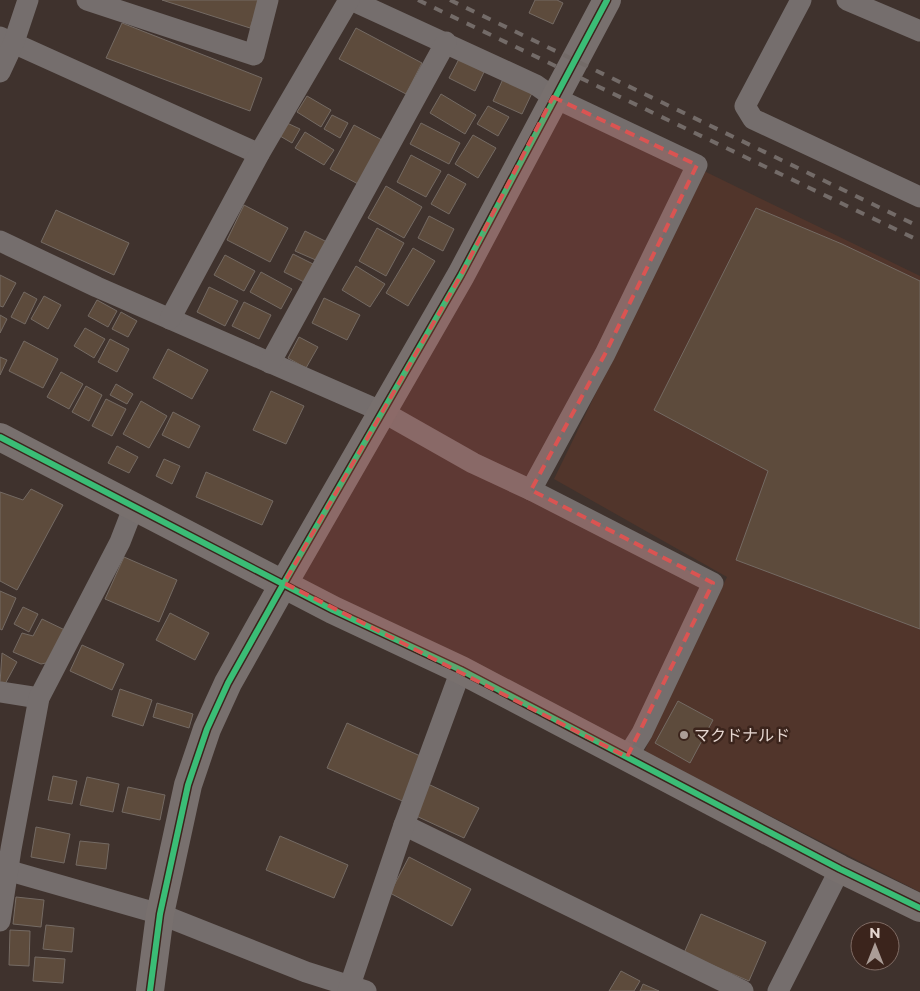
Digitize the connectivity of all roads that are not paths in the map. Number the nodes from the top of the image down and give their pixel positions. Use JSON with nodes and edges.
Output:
{"nodes":[{"id":1,"x":28,"y":0,"type":"edge"},
{"id":2,"x":87,"y":0,"type":"edge"},
{"id":3,"x":268,"y":0,"type":"edge"},
{"id":4,"x":350,"y":0,"type":"edge"},
{"id":5,"x":607,"y":0,"type":"edge"},
{"id":6,"x":801,"y":0,"type":"edge"},
{"id":7,"x":846,"y":0,"type":"edge"},
{"id":8,"x":920,"y":31,"type":"edge"},
{"id":9,"x":7,"y":39,"type":"edge"},
{"id":10,"x":446,"y":42,"type":"junction"},
{"id":11,"x":0,"y":72,"type":"edge"},
{"id":12,"x":553,"y":98,"type":"junction"},
{"id":13,"x":260,"y":154,"type":"junction"},
{"id":14,"x":920,"y":197,"type":"edge"},
{"id":15,"x":0,"y":241,"type":"edge"},
{"id":16,"x":170,"y":319,"type":"junction"},
{"id":17,"x":270,"y":363,"type":"junction"},
{"id":18,"x":383,"y":412,"type":"junction"},
{"id":19,"x":0,"y":437,"type":"edge"},
{"id":20,"x":531,"y":490,"type":"junction"},
{"id":21,"x":134,"y":506,"type":"junction"},
{"id":22,"x":284,"y":584,"type":"junction"},
{"id":23,"x":461,"y":670,"type":"junction"},
{"id":24,"x":0,"y":692,"type":"edge"},
{"id":25,"x":40,"y":698,"type":"junction"},
{"id":26,"x":627,"y":757,"type":"junction"},
{"id":27,"x":404,"y":825,"type":"junction"},
{"id":28,"x":4,"y":869,"type":"edge"},
{"id":29,"x":840,"y":869,"type":"junction"},
{"id":30,"x":920,"y":908,"type":"edge"},
{"id":31,"x":160,"y":914,"type":"junction"},
{"id":32,"x":0,"y":922,"type":"edge"},
{"id":33,"x":354,"y":989,"type":"edge"},
{"id":34,"x":150,"y":991,"type":"edge"},
{"id":35,"x":743,"y":991,"type":"edge"},
{"id":36,"x":778,"y":991,"type":"edge"}],
"edges":[{"from":1,"to":9,"type":"street"},
{"from":2,"to":3,"type":"street"},
{"from":4,"to":10,"type":"street"},
{"from":4,"to":13,"type":"street"},
{"from":5,"to":12,"type":"street"},
{"from":6,"to":14,"type":"street"},
{"from":7,"to":8,"type":"street"},
{"from":9,"to":11,"type":"street"},
{"from":9,"to":13,"type":"street"},
{"from":10,"to":12,"type":"street"},
{"from":10,"to":17,"type":"street"},
{"from":12,"to":18,"type":"street"},
{"from":12,"to":20,"type":"street"},
{"from":13,"to":16,"type":"street"},
{"from":15,"to":16,"type":"street"},
{"from":16,"to":17,"type":"street"},
{"from":17,"to":18,"type":"street"},
{"from":18,"to":20,"type":"street"},
{"from":18,"to":22,"type":"street"},
{"from":19,"to":21,"type":"street"},
{"from":20,"to":26,"type":"street"},
{"from":21,"to":22,"type":"street"},
{"from":21,"to":25,"type":"street"},
{"from":22,"to":23,"type":"street"},
{"from":22,"to":31,"type":"street"},
{"from":23,"to":26,"type":"street"},
{"from":23,"to":27,"type":"street"},
{"from":24,"to":25,"type":"street"},
{"from":25,"to":28,"type":"street"},
{"from":26,"to":29,"type":"street"},
{"from":27,"to":33,"type":"street"},
{"from":27,"to":35,"type":"street"},
{"from":28,"to":31,"type":"street"},
{"from":28,"to":32,"type":"street"},
{"from":29,"to":30,"type":"street"},
{"from":29,"to":36,"type":"street"},
{"from":31,"to":33,"type":"street"},
{"from":31,"to":34,"type":"street"}]}
